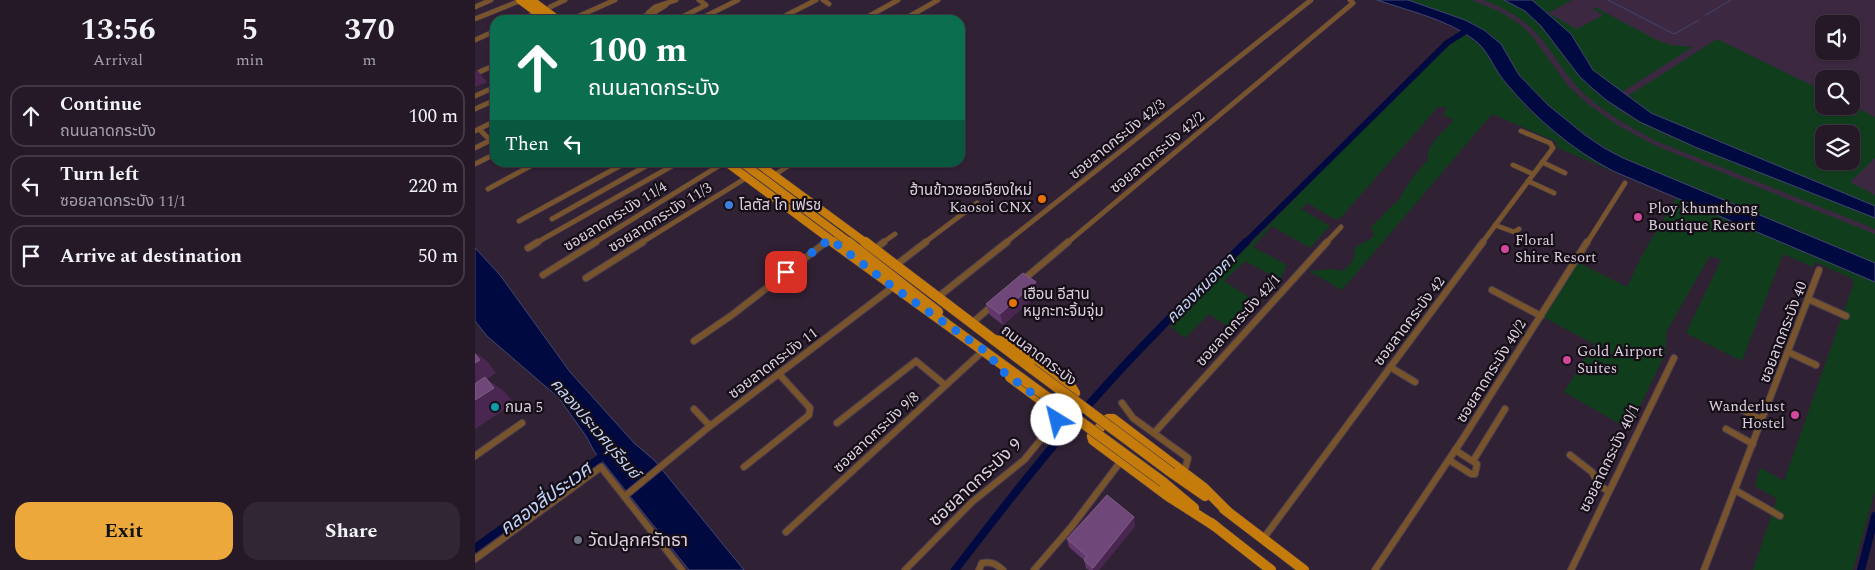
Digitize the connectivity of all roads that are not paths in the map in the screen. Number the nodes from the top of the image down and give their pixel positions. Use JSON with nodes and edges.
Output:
{"nodes":[{"id":1,"x":491,"y":0,"type":"edge"},
{"id":2,"x":531,"y":0,"type":"edge"},
{"id":3,"x":541,"y":0,"type":"edge"},
{"id":4,"x":565,"y":0,"type":"edge"},
{"id":5,"x":615,"y":0,"type":"edge"},
{"id":6,"x":676,"y":0,"type":"edge"},
{"id":7,"x":699,"y":0,"type":"edge"},
{"id":8,"x":739,"y":0,"type":"edge"},
{"id":9,"x":817,"y":0,"type":"edge"},
{"id":10,"x":823,"y":0,"type":"edge"},
{"id":11,"x":898,"y":0,"type":"edge"},
{"id":12,"x":938,"y":0,"type":"edge"},
{"id":13,"x":1311,"y":0,"type":"edge"},
{"id":14,"x":1350,"y":0,"type":"edge"},
{"id":15,"x":517,"y":1,"type":"edge"},
{"id":16,"x":829,"y":4,"type":"dead end"},
{"id":17,"x":475,"y":7,"type":"edge"},
{"id":18,"x":550,"y":7,"type":"junction"},
{"id":19,"x":534,"y":14,"type":"edge"},
{"id":20,"x":539,"y":15,"type":"edge"},
{"id":21,"x":552,"y":15,"type":"edge"},
{"id":22,"x":562,"y":15,"type":"edge"},
{"id":23,"x":580,"y":15,"type":"edge"},
{"id":24,"x":644,"y":15,"type":"edge"},
{"id":25,"x":686,"y":15,"type":"edge"},
{"id":26,"x":708,"y":15,"type":"edge"},
{"id":27,"x":787,"y":15,"type":"edge"},
{"id":28,"x":871,"y":15,"type":"edge"},
{"id":29,"x":912,"y":15,"type":"edge"},
{"id":30,"x":475,"y":19,"type":"edge"},
{"id":31,"x":490,"y":33,"type":"edge"},
{"id":32,"x":475,"y":40,"type":"edge"},
{"id":33,"x":490,"y":67,"type":"edge"},
{"id":34,"x":475,"y":74,"type":"edge"},
{"id":35,"x":490,"y":88,"type":"edge"},
{"id":36,"x":475,"y":96,"type":"edge"},
{"id":37,"x":490,"y":102,"type":"edge"},
{"id":38,"x":475,"y":109,"type":"edge"},
{"id":39,"x":490,"y":124,"type":"edge"},
{"id":40,"x":477,"y":130,"type":"edge"},
{"id":41,"x":1521,"y":131,"type":"dead end"},
{"id":42,"x":490,"y":137,"type":"edge"},
{"id":43,"x":490,"y":140,"type":"edge"},
{"id":44,"x":475,"y":148,"type":"edge"},
{"id":45,"x":490,"y":156,"type":"edge"},
{"id":46,"x":1542,"y":162,"type":"junction"},
{"id":47,"x":475,"y":164,"type":"edge"},
{"id":48,"x":1513,"y":165,"type":"dead end"},
{"id":49,"x":529,"y":167,"type":"edge"},
{"id":50,"x":618,"y":167,"type":"edge"},
{"id":51,"x":644,"y":167,"type":"edge"},
{"id":52,"x":670,"y":167,"type":"edge"},
{"id":53,"x":717,"y":167,"type":"edge"},
{"id":54,"x":732,"y":167,"type":"edge"},
{"id":55,"x":748,"y":167,"type":"edge"},
{"id":56,"x":758,"y":167,"type":"edge"},
{"id":57,"x":762,"y":167,"type":"edge"},
{"id":58,"x":786,"y":167,"type":"edge"},
{"id":59,"x":765,"y":170,"type":"junction"},
{"id":60,"x":1565,"y":173,"type":"dead end"},
{"id":61,"x":1533,"y":174,"type":"junction"},
{"id":62,"x":773,"y":176,"type":"junction"},
{"id":63,"x":746,"y":178,"type":"junction"},
{"id":64,"x":1528,"y":181,"type":"junction"},
{"id":65,"x":1625,"y":184,"type":"dead end"},
{"id":66,"x":488,"y":189,"type":"dead end"},
{"id":67,"x":1554,"y":193,"type":"dead end"},
{"id":68,"x":977,"y":204,"type":"dead end"},
{"id":69,"x":552,"y":219,"type":"dead end"},
{"id":70,"x":519,"y":221,"type":"dead end"},
{"id":71,"x":1495,"y":225,"type":"junction"},
{"id":72,"x":1341,"y":226,"type":"dead end"},
{"id":73,"x":1519,"y":229,"type":"dead end"},
{"id":74,"x":895,"y":234,"type":"dead end"},
{"id":75,"x":830,"y":239,"type":"junction"},
{"id":76,"x":528,"y":248,"type":"dead end"},
{"id":77,"x":875,"y":249,"type":"junction"},
{"id":78,"x":896,"y":265,"type":"junction"},
{"id":79,"x":1819,"y":270,"type":"dead end"},
{"id":80,"x":543,"y":275,"type":"dead end"},
{"id":81,"x":586,"y":278,"type":"dead end"},
{"id":82,"x":1016,"y":286,"type":"edge"},
{"id":83,"x":893,"y":287,"type":"junction"},
{"id":84,"x":1492,"y":290,"type":"dead end"},
{"id":85,"x":938,"y":296,"type":"junction"},
{"id":86,"x":1808,"y":298,"type":"junction"},
{"id":87,"x":1001,"y":299,"type":"edge"},
{"id":88,"x":1541,"y":316,"type":"junction"},
{"id":89,"x":1846,"y":316,"type":"dead end"},
{"id":90,"x":972,"y":323,"type":"junction"},
{"id":91,"x":968,"y":338,"type":"junction"},
{"id":92,"x":994,"y":340,"type":"junction"},
{"id":93,"x":694,"y":341,"type":"dead end"},
{"id":94,"x":986,"y":352,"type":"junction"},
{"id":95,"x":1789,"y":352,"type":"junction"},
{"id":96,"x":1673,"y":358,"type":"dead end"},
{"id":97,"x":1816,"y":365,"type":"dead end"},
{"id":98,"x":1390,"y":367,"type":"junction"},
{"id":99,"x":779,"y":374,"type":"junction"},
{"id":100,"x":1415,"y":382,"type":"dead end"},
{"id":101,"x":945,"y":385,"type":"junction"},
{"id":102,"x":1121,"y":403,"type":"dead end"},
{"id":103,"x":1736,"y":407,"type":"dead end"},
{"id":104,"x":695,"y":409,"type":"dead end"},
{"id":105,"x":1505,"y":409,"type":"dead end"},
{"id":106,"x":1057,"y":412,"type":"junction"},
{"id":107,"x":1762,"y":420,"type":"junction"},
{"id":108,"x":522,"y":423,"type":"dead end"},
{"id":109,"x":837,"y":424,"type":"dead end"},
{"id":110,"x":711,"y":426,"type":"junction"},
{"id":111,"x":1726,"y":429,"type":"dead end"},
{"id":112,"x":1155,"y":432,"type":"junction"},
{"id":113,"x":1753,"y":444,"type":"junction"},
{"id":114,"x":1455,"y":450,"type":"junction"},
{"id":115,"x":1570,"y":455,"type":"dead end"},
{"id":116,"x":475,"y":456,"type":"edge"},
{"id":117,"x":1449,"y":460,"type":"junction"},
{"id":118,"x":1473,"y":461,"type":"junction"},
{"id":119,"x":1121,"y":462,"type":"junction"},
{"id":120,"x":744,"y":466,"type":"dead end"},
{"id":121,"x":1185,"y":473,"type":"junction"},
{"id":122,"x":1735,"y":490,"type":"junction"},
{"id":123,"x":1608,"y":491,"type":"junction"},
{"id":124,"x":625,"y":496,"type":"junction"},
{"id":125,"x":1227,"y":511,"type":"junction"},
{"id":126,"x":1779,"y":516,"type":"dead end"},
{"id":127,"x":1215,"y":526,"type":"junction"},
{"id":128,"x":786,"y":532,"type":"dead end"},
{"id":129,"x":1263,"y":539,"type":"junction"},
{"id":130,"x":475,"y":559,"type":"edge"},
{"id":131,"x":682,"y":570,"type":"edge"},
{"id":132,"x":905,"y":570,"type":"edge"},
{"id":133,"x":979,"y":570,"type":"edge"},
{"id":134,"x":1003,"y":570,"type":"edge"},
{"id":135,"x":1034,"y":570,"type":"edge"},
{"id":136,"x":1271,"y":570,"type":"edge"},
{"id":137,"x":1304,"y":570,"type":"edge"},
{"id":138,"x":1375,"y":570,"type":"edge"},
{"id":139,"x":1571,"y":570,"type":"edge"},
{"id":140,"x":1704,"y":570,"type":"edge"}],
"edges":[{"from":1,"to":17,"type":"street"},
{"from":2,"to":21,"type":"main road"},
{"from":3,"to":18,"type":"main road"},
{"from":4,"to":18,"type":"street"},
{"from":5,"to":23,"type":"street"},
{"from":6,"to":24,"type":"street"},
{"from":7,"to":25,"type":"street"},
{"from":8,"to":26,"type":"street"},
{"from":9,"to":27,"type":"street"},
{"from":10,"to":16,"type":"street"},
{"from":11,"to":28,"type":"street"},
{"from":12,"to":29,"type":"street"},
{"from":13,"to":85,"type":"street","name":"ซอยลาดกระบัง 42/3"},
{"from":14,"to":82,"type":"street","name":"ซอยลาดกระบัง 42/2"},
{"from":15,"to":19,"type":"main road"},
{"from":15,"to":20,"type":"main road"},
{"from":15,"to":30,"type":"street"},
{"from":18,"to":22,"type":"main road"},
{"from":31,"to":32,"type":"street"},
{"from":33,"to":34,"type":"street"},
{"from":35,"to":36,"type":"street"},
{"from":37,"to":38,"type":"street"},
{"from":39,"to":40,"type":"street"},
{"from":40,"to":42,"type":"street"},
{"from":41,"to":46,"type":"street","name":"ซอยลาดกระบัง 42"},
{"from":43,"to":44,"type":"street"},
{"from":45,"to":47,"type":"street"},
{"from":46,"to":60,"type":"street"},
{"from":46,"to":61,"type":"street","name":"ซอยลาดกระบัง 42"},
{"from":48,"to":61,"type":"street"},
{"from":49,"to":66,"type":"street"},
{"from":50,"to":70,"type":"street"},
{"from":51,"to":69,"type":"street"},
{"from":52,"to":76,"type":"street"},
{"from":53,"to":80,"type":"street","name":"ซอยลาดกระบัง 11/4"},
{"from":54,"to":63,"type":"main road","name":"ถนนลาดกระบัง"},
{"from":55,"to":91,"type":"main road"},
{"from":56,"to":59,"type":"main road"},
{"from":57,"to":59,"type":"main road","name":"ถนนลาดกระบัง"},
{"from":58,"to":62,"type":"street"},
{"from":59,"to":62,"type":"main road","name":"ถนนลาดกระบัง"},
{"from":61,"to":64,"type":"street","name":"ซอยลาดกระบัง 42"},
{"from":62,"to":77,"type":"main road","name":"ถนนลาดกระบัง"},
{"from":63,"to":75,"type":"main road","name":"ถนนลาดกระบัง"},
{"from":63,"to":81,"type":"street","name":"ซอยลาดกระบัง 11/3"},
{"from":64,"to":67,"type":"street"},
{"from":64,"to":71,"type":"street","name":"ซอยลาดกระบัง 42"},
{"from":65,"to":88,"type":"street","name":"ซอยลาดกระบัง 40/2"},
{"from":68,"to":78,"type":"street"},
{"from":71,"to":73,"type":"street"},
{"from":71,"to":98,"type":"street","name":"ซอยลาดกระบัง 42"},
{"from":72,"to":112,"type":"street","name":"ซอยลาดกระบัง 42/1"},
{"from":74,"to":77,"type":"street"},
{"from":75,"to":83,"type":"main road","name":"ถนนลาดกระบัง"},
{"from":75,"to":93,"type":"street"},
{"from":77,"to":78,"type":"main road","name":"ถนนลาดกระบัง"},
{"from":78,"to":85,"type":"main road","name":"ถนนลาดกระบัง"},
{"from":79,"to":86,"type":"street","name":"ซอยลาดกระบัง 40"},
{"from":83,"to":91,"type":"main road","name":"ถนนลาดกระบัง"},
{"from":83,"to":99,"type":"street","name":"ซอยลาดกระบัง 11"},
{"from":84,"to":88,"type":"street"},
{"from":85,"to":90,"type":"main road","name":"ถนนลาดกระบัง"},
{"from":86,"to":89,"type":"street"},
{"from":86,"to":95,"type":"street","name":"ซอยลาดกระบัง 40"},
{"from":87,"to":90,"type":"street"},
{"from":88,"to":114,"type":"street","name":"ซอยลาดกระบัง 40/2"},
{"from":90,"to":92,"type":"main road","name":"ถนนลาดกระบัง"},
{"from":91,"to":94,"type":"main road","name":"ถนนลาดกระบัง"},
{"from":92,"to":106,"type":"main road"},
{"from":92,"to":125,"type":"main road","name":"ถนนลาดกระบัง","bridge":true},
{"from":94,"to":101,"type":"street","name":"ซอยลาดกระบัง 9/8"},
{"from":94,"to":106,"type":"main road"},
{"from":94,"to":127,"type":"main road","name":"ถนนลาดกระบัง","bridge":true},
{"from":95,"to":97,"type":"street"},
{"from":95,"to":107,"type":"street","name":"ซอยลาดกระบัง 40"},
{"from":96,"to":123,"type":"street","name":"ซอยลาดกระบัง 40/1"},
{"from":98,"to":100,"type":"street"},
{"from":98,"to":129,"type":"street","name":"ซอยลาดกระบัง 42"},
{"from":99,"to":110,"type":"street","name":"ซอยลาดกระบัง 11"},
{"from":99,"to":120,"type":"street"},
{"from":101,"to":109,"type":"street"},
{"from":101,"to":128,"type":"street","name":"ซอยลาดกระบัง 9/8"},
{"from":102,"to":112,"type":"street"},
{"from":103,"to":107,"type":"street"},
{"from":104,"to":110,"type":"street"},
{"from":105,"to":118,"type":"street"},
{"from":106,"to":132,"type":"street","name":"ซอยลาดกระบัง 9"},
{"from":107,"to":113,"type":"street","name":"ซอยลาดกระบัง 40"},
{"from":108,"to":116,"type":"street"},
{"from":110,"to":124,"type":"street","name":"ซอยลาดกระบัง 11"},
{"from":111,"to":113,"type":"street"},
{"from":112,"to":121,"type":"street"},
{"from":113,"to":122,"type":"street","name":"ซอยลาดกระบัง 40"},
{"from":114,"to":117,"type":"street","name":"ซอยลาดกระบัง 40/2"},
{"from":114,"to":118,"type":"street"},
{"from":115,"to":123,"type":"street"},
{"from":117,"to":118,"type":"street"},
{"from":117,"to":138,"type":"street","name":"ซอยลาดกระบัง 40/2"},
{"from":119,"to":121,"type":"main road"},
{"from":119,"to":127,"type":"main road"},
{"from":119,"to":135,"type":"street"},
{"from":121,"to":125,"type":"main road"},
{"from":122,"to":126,"type":"street"},
{"from":122,"to":140,"type":"street","name":"ซอยลาดกระบัง 40"},
{"from":123,"to":139,"type":"street","name":"ซอยลาดกระบัง 40/1"},
{"from":124,"to":130,"type":"street"},
{"from":124,"to":131,"type":"street"},
{"from":125,"to":129,"type":"main road","name":"ถนนลาดกระบัง"},
{"from":127,"to":136,"type":"main road","name":"ถนนลาดกระบัง"},
{"from":129,"to":137,"type":"main road","name":"ถนนลาดกระบัง"},
{"from":133,"to":134,"type":"street"}]}
